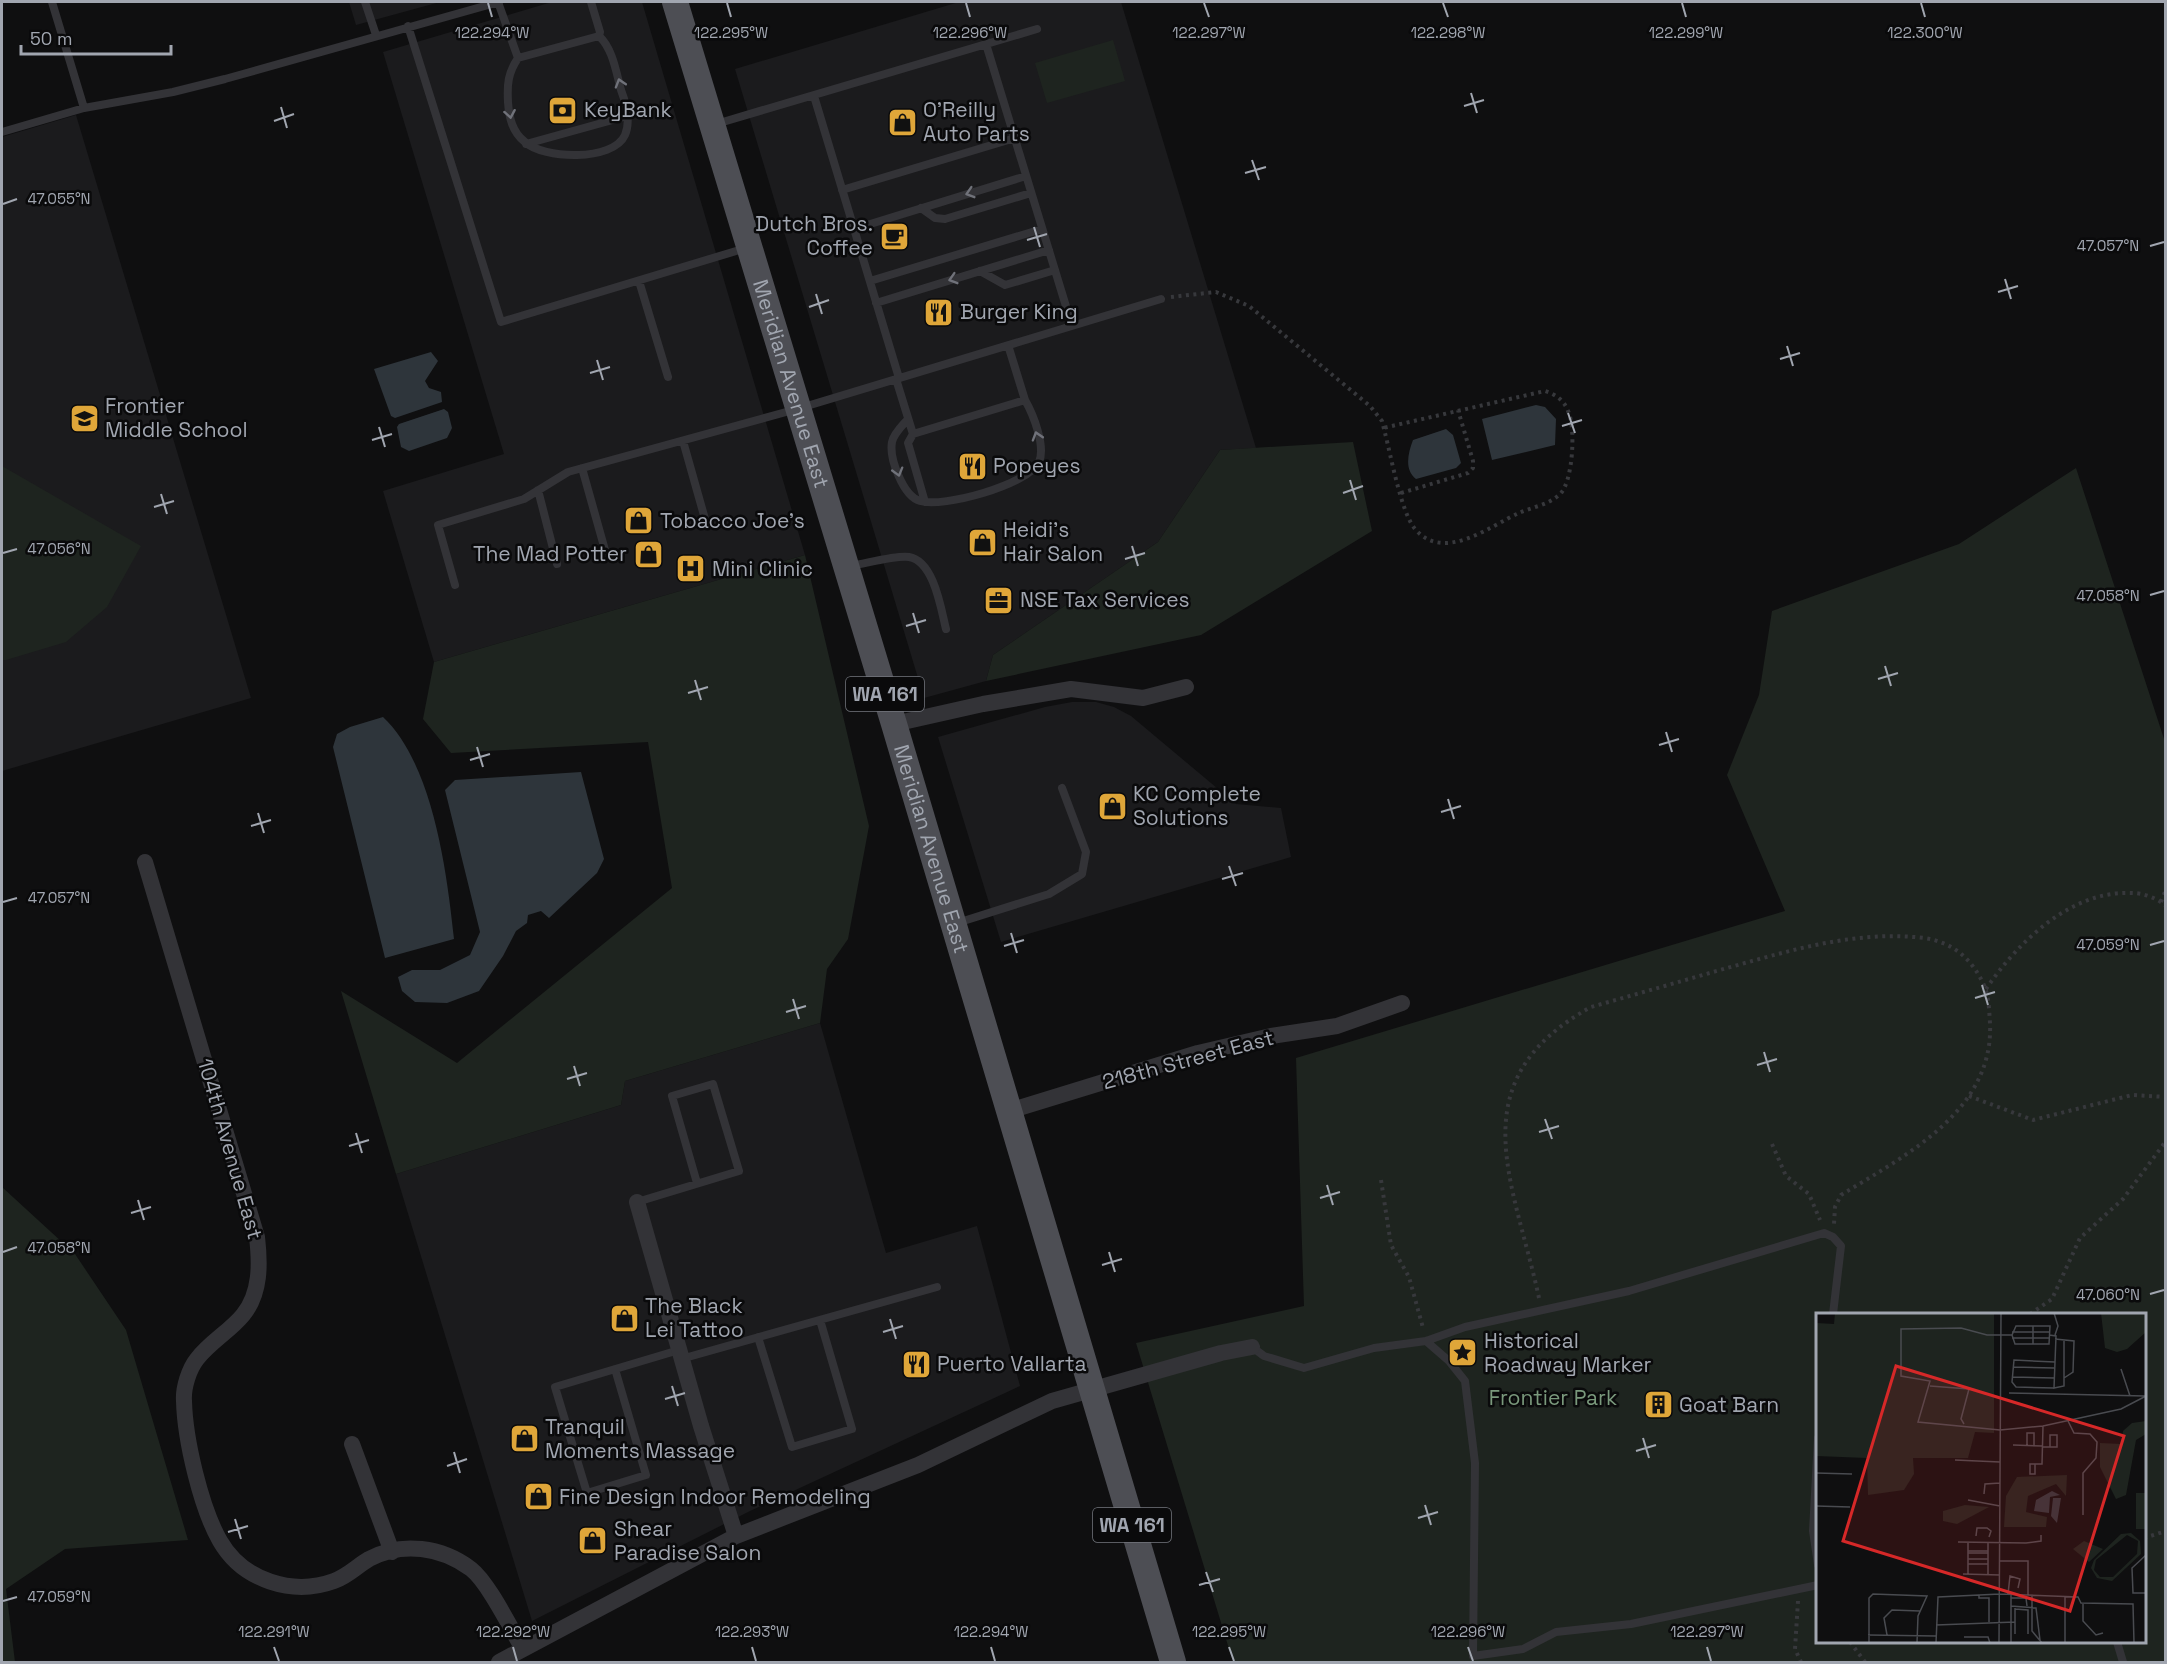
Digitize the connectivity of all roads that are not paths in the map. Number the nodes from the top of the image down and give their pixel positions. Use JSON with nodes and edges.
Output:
{"nodes":[{"id":1,"x":52,"y":2,"type":"edge"},
{"id":2,"x":365,"y":2,"type":"edge"},
{"id":3,"x":499,"y":2,"type":"edge"},
{"id":4,"x":591,"y":2,"type":"edge"},
{"id":5,"x":675,"y":2,"type":"edge"},
{"id":6,"x":408,"y":26,"type":"junction"},
{"id":7,"x":1037,"y":29,"type":"dead end"},
{"id":8,"x":376,"y":35,"type":"junction"},
{"id":9,"x":599,"y":36,"type":"junction"},
{"id":10,"x":986,"y":44,"type":"junction"},
{"id":11,"x":518,"y":58,"type":"junction"},
{"id":12,"x":814,"y":96,"type":"junction"},
{"id":13,"x":84,"y":108,"type":"junction"},
{"id":14,"x":627,"y":116,"type":"junction"},
{"id":15,"x":712,"y":125,"type":"junction"},
{"id":16,"x":2,"y":132,"type":"edge"},
{"id":17,"x":1015,"y":138,"type":"junction"},
{"id":18,"x":526,"y":144,"type":"junction"},
{"id":19,"x":1026,"y":177,"type":"junction"},
{"id":20,"x":842,"y":190,"type":"junction"},
{"id":21,"x":1031,"y":193,"type":"junction"},
{"id":22,"x":921,"y":208,"type":"junction"},
{"id":23,"x":854,"y":228,"type":"junction"},
{"id":24,"x":1042,"y":229,"type":"junction"},
{"id":25,"x":749,"y":247,"type":"junction"},
{"id":26,"x":1049,"y":250,"type":"junction"},
{"id":27,"x":1055,"y":270,"type":"junction"},
{"id":28,"x":980,"y":271,"type":"junction"},
{"id":29,"x":639,"y":281,"type":"junction"},
{"id":30,"x":870,"y":281,"type":"junction"},
{"id":31,"x":1161,"y":299,"type":"road end"},
{"id":32,"x":876,"y":303,"type":"junction"},
{"id":33,"x":1072,"y":326,"type":"junction"},
{"id":34,"x":1008,"y":345,"type":"junction"},
{"id":35,"x":668,"y":377,"type":"dead end"},
{"id":36,"x":898,"y":379,"type":"junction"},
{"id":37,"x":1025,"y":400,"type":"junction"},
{"id":38,"x":797,"y":409,"type":"junction"},
{"id":39,"x":908,"y":419,"type":"junction"},
{"id":40,"x":913,"y":434,"type":"junction"},
{"id":41,"x":683,"y":441,"type":"junction"},
{"id":42,"x":582,"y":468,"type":"junction"},
{"id":43,"x":537,"y":490,"type":"junction"},
{"id":44,"x":925,"y":502,"type":"junction"},
{"id":45,"x":705,"y":519,"type":"dead end"},
{"id":46,"x":605,"y":550,"type":"dead end"},
{"id":47,"x":557,"y":564,"type":"dead end"},
{"id":48,"x":846,"y":566,"type":"junction"},
{"id":49,"x":455,"y":585,"type":"dead end"},
{"id":50,"x":946,"y":629,"type":"dead end"},
{"id":51,"x":1186,"y":687,"type":"dead end"},
{"id":52,"x":894,"y":724,"type":"junction"},
{"id":53,"x":1062,"y":788,"type":"dead end"},
{"id":54,"x":145,"y":862,"type":"dead end"},
{"id":55,"x":954,"y":924,"type":"junction"},
{"id":56,"x":1402,"y":1002,"type":"dead end"},
{"id":57,"x":1009,"y":1111,"type":"junction"},
{"id":58,"x":698,"y":1183,"type":"junction"},
{"id":59,"x":637,"y":1202,"type":"joint"},
{"id":60,"x":937,"y":1287,"type":"dead end"},
{"id":61,"x":1833,"y":1313,"type":"edge"},
{"id":62,"x":820,"y":1320,"type":"junction"},
{"id":63,"x":758,"y":1337,"type":"junction"},
{"id":64,"x":1426,"y":1341,"type":"junction"},
{"id":65,"x":1252,"y":1347,"type":"joint"},
{"id":66,"x":680,"y":1354,"type":"junction"},
{"id":67,"x":615,"y":1369,"type":"junction"},
{"id":68,"x":1091,"y":1388,"type":"junction"},
{"id":69,"x":352,"y":1444,"type":"dead end"},
{"id":70,"x":1816,"y":1476,"type":"edge"},
{"id":71,"x":736,"y":1536,"type":"junction"},
{"id":72,"x":392,"y":1552,"type":"junction"},
{"id":73,"x":1816,"y":1552,"type":"edge"},
{"id":74,"x":1816,"y":1585,"type":"edge"},
{"id":75,"x":2118,"y":1643,"type":"edge"},
{"id":76,"x":523,"y":1649,"type":"junction"},
{"id":77,"x":499,"y":1662,"type":"edge"},
{"id":78,"x":1173,"y":1662,"type":"edge"},
{"id":79,"x":2123,"y":1662,"type":"edge"}],
"edges":[{"from":1,"to":13,"type":"lane"},
{"from":2,"to":8,"type":"lane"},
{"from":3,"to":6,"type":"lane"},
{"from":3,"to":11,"type":"lane"},
{"from":4,"to":9,"type":"lane"},
{"from":5,"to":15,"type":"main road","name":"Meridian Avenue East","number":"WA 161"},
{"from":6,"to":8,"type":"lane"},
{"from":6,"to":29,"type":"lane"},
{"from":7,"to":10,"type":"lane"},
{"from":8,"to":13,"type":"lane"},
{"from":9,"to":11,"type":"lane"},
{"from":14,"to":9,"type":"lane","one_way":true},
{"from":10,"to":12,"type":"lane"},
{"from":10,"to":17,"type":"lane"},
{"from":11,"to":18,"type":"lane","one_way":true},
{"from":12,"to":15,"type":"lane"},
{"from":12,"to":20,"type":"lane"},
{"from":13,"to":16,"type":"lane"},
{"from":14,"to":18,"type":"lane"},
{"from":14,"to":18,"type":"lane"},
{"from":15,"to":25,"type":"main road","name":"Meridian Avenue East","number":"WA 161"},
{"from":17,"to":19,"type":"lane"},
{"from":17,"to":20,"type":"lane"},
{"from":19,"to":21,"type":"lane"},
{"from":19,"to":22,"type":"lane","one_way":true},
{"from":20,"to":23,"type":"lane"},
{"from":21,"to":22,"type":"lane"},
{"from":21,"to":24,"type":"lane"},
{"from":22,"to":23,"type":"lane"},
{"from":23,"to":30,"type":"lane"},
{"from":24,"to":26,"type":"lane"},
{"from":24,"to":30,"type":"lane"},
{"from":25,"to":29,"type":"lane"},
{"from":25,"to":38,"type":"main road","name":"Meridian Avenue East","number":"WA 161"},
{"from":26,"to":27,"type":"lane"},
{"from":26,"to":28,"type":"lane"},
{"from":27,"to":28,"type":"lane"},
{"from":27,"to":33,"type":"lane"},
{"from":28,"to":32,"type":"lane","one_way":true},
{"from":29,"to":35,"type":"lane"},
{"from":30,"to":32,"type":"lane"},
{"from":31,"to":33,"type":"lane"},
{"from":32,"to":36,"type":"lane"},
{"from":33,"to":34,"type":"lane"},
{"from":34,"to":36,"type":"lane"},
{"from":34,"to":37,"type":"lane"},
{"from":36,"to":38,"type":"lane"},
{"from":36,"to":39,"type":"lane"},
{"from":37,"to":40,"type":"lane"},
{"from":44,"to":37,"type":"lane","one_way":true},
{"from":38,"to":41,"type":"lane"},
{"from":38,"to":48,"type":"main road","name":"Meridian Avenue East","number":"WA 161"},
{"from":39,"to":40,"type":"lane"},
{"from":39,"to":44,"type":"lane","one_way":true},
{"from":40,"to":44,"type":"lane"},
{"from":41,"to":42,"type":"lane"},
{"from":41,"to":45,"type":"lane"},
{"from":42,"to":43,"type":"lane"},
{"from":42,"to":46,"type":"lane"},
{"from":43,"to":47,"type":"lane"},
{"from":43,"to":49,"type":"lane"},
{"from":48,"to":50,"type":"lane"},
{"from":48,"to":52,"type":"main road","name":"Meridian Avenue East","number":"WA 161"},
{"from":51,"to":52,"type":"street"},
{"from":52,"to":55,"type":"main road","name":"Meridian Avenue East","number":"WA 161"},
{"from":53,"to":55,"type":"lane"},
{"from":54,"to":72,"type":"street","name":"104th Avenue East"},
{"from":55,"to":57,"type":"main road","name":"Meridian Avenue East","number":"WA 161"},
{"from":56,"to":57,"type":"street","name":"218th Street East"},
{"from":57,"to":68,"type":"main road","name":"Meridian Avenue East","number":"WA 161"},
{"from":58,"to":58,"type":"lane"},
{"from":58,"to":59,"type":"lane"},
{"from":59,"to":66,"type":"street"},
{"from":60,"to":62,"type":"lane"},
{"from":61,"to":64,"type":"lane"},
{"from":62,"to":63,"type":"lane"},
{"from":62,"to":63,"type":"lane"},
{"from":63,"to":66,"type":"lane"},
{"from":64,"to":65,"type":"lane"},
{"from":64,"to":74,"type":"lane"},
{"from":65,"to":68,"type":"street"},
{"from":66,"to":67,"type":"lane"},
{"from":66,"to":71,"type":"street"},
{"from":67,"to":67,"type":"lane"},
{"from":68,"to":71,"type":"street"},
{"from":68,"to":78,"type":"main road","name":"Meridian Avenue East","number":"WA 161"},
{"from":69,"to":72,"type":"street"},
{"from":70,"to":73,"type":"lane"},
{"from":71,"to":76,"type":"street"},
{"from":72,"to":76,"type":"street","name":"104th Avenue East"},
{"from":75,"to":79,"type":"lane"},
{"from":76,"to":77,"type":"street"}]}
